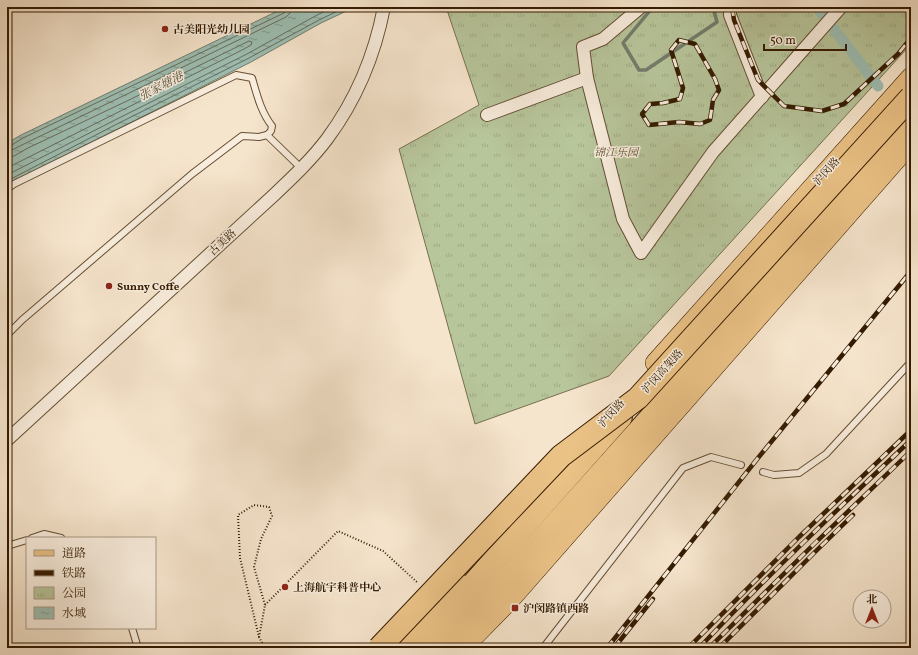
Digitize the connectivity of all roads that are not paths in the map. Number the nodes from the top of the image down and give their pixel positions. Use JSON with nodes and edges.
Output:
{"nodes":[{"id":1,"x":384,"y":7,"type":"edge"},
{"id":2,"x":641,"y":7,"type":"edge"},
{"id":3,"x":730,"y":7,"type":"edge"},
{"id":4,"x":841,"y":7,"type":"edge"},
{"id":5,"x":911,"y":76,"type":"edge"},
{"id":6,"x":587,"y":78,"type":"junction"},
{"id":7,"x":762,"y":97,"type":"junction"},
{"id":8,"x":911,"y":97,"type":"edge"},
{"id":9,"x":911,"y":109,"type":"edge"},
{"id":10,"x":487,"y":115,"type":"dead end"},
{"id":11,"x":911,"y":127,"type":"edge"},
{"id":12,"x":267,"y":135,"type":"junction"},
{"id":13,"x":852,"y":142,"type":"junction"},
{"id":14,"x":911,"y":143,"type":"edge"},
{"id":15,"x":301,"y":168,"type":"junction"},
{"id":16,"x":7,"y":189,"type":"edge"},
{"id":17,"x":7,"y":335,"type":"edge"},
{"id":18,"x":911,"y":362,"type":"edge"},
{"id":19,"x":638,"y":398,"type":"junction"},
{"id":20,"x":7,"y":440,"type":"edge"},
{"id":21,"x":741,"y":465,"type":"dead end"},
{"id":22,"x":763,"y":472,"type":"dead end"},
{"id":23,"x":35,"y":537,"type":"edge"},
{"id":24,"x":57,"y":537,"type":"edge"},
{"id":25,"x":26,"y":540,"type":"edge"},
{"id":26,"x":7,"y":546,"type":"edge"},
{"id":27,"x":132,"y":629,"type":"edge"},
{"id":28,"x":138,"y":648,"type":"edge"},
{"id":29,"x":379,"y":648,"type":"edge"},
{"id":30,"x":401,"y":648,"type":"edge"},
{"id":31,"x":416,"y":648,"type":"edge"},
{"id":32,"x":444,"y":648,"type":"edge"},
{"id":33,"x":463,"y":648,"type":"edge"},
{"id":34,"x":543,"y":648,"type":"edge"}],
"edges":[{"from":1,"to":15,"type":"street","name":"古美路"},
{"from":2,"to":6,"type":"street"},
{"from":3,"to":7,"type":"street"},
{"from":4,"to":7,"type":"street"},
{"from":5,"to":13,"type":"main road","name":"沪闵路"},
{"from":6,"to":7,"type":"street"},
{"from":6,"to":10,"type":"street"},
{"from":8,"to":19,"type":"highway","name":"沪闵高架路","bridge":true},
{"from":9,"to":13,"type":"main road"},
{"from":11,"to":32,"type":"highway","name":"沪闵高架路"},
{"from":12,"to":15,"type":"lane"},
{"from":12,"to":16,"type":"lane"},
{"from":12,"to":17,"type":"lane"},
{"from":13,"to":30,"type":"main road","name":"沪闵路"},
{"from":14,"to":33,"type":"main road"},
{"from":15,"to":20,"type":"street","name":"古美路"},
{"from":18,"to":22,"type":"lane"},
{"from":19,"to":29,"type":"highway","bridge":true},
{"from":19,"to":31,"type":"highway","name":"沪闵高架路","bridge":true},
{"from":21,"to":34,"type":"lane"},
{"from":23,"to":24,"type":"lane"},
{"from":25,"to":26,"type":"lane"},
{"from":27,"to":28,"type":"lane"}]}
